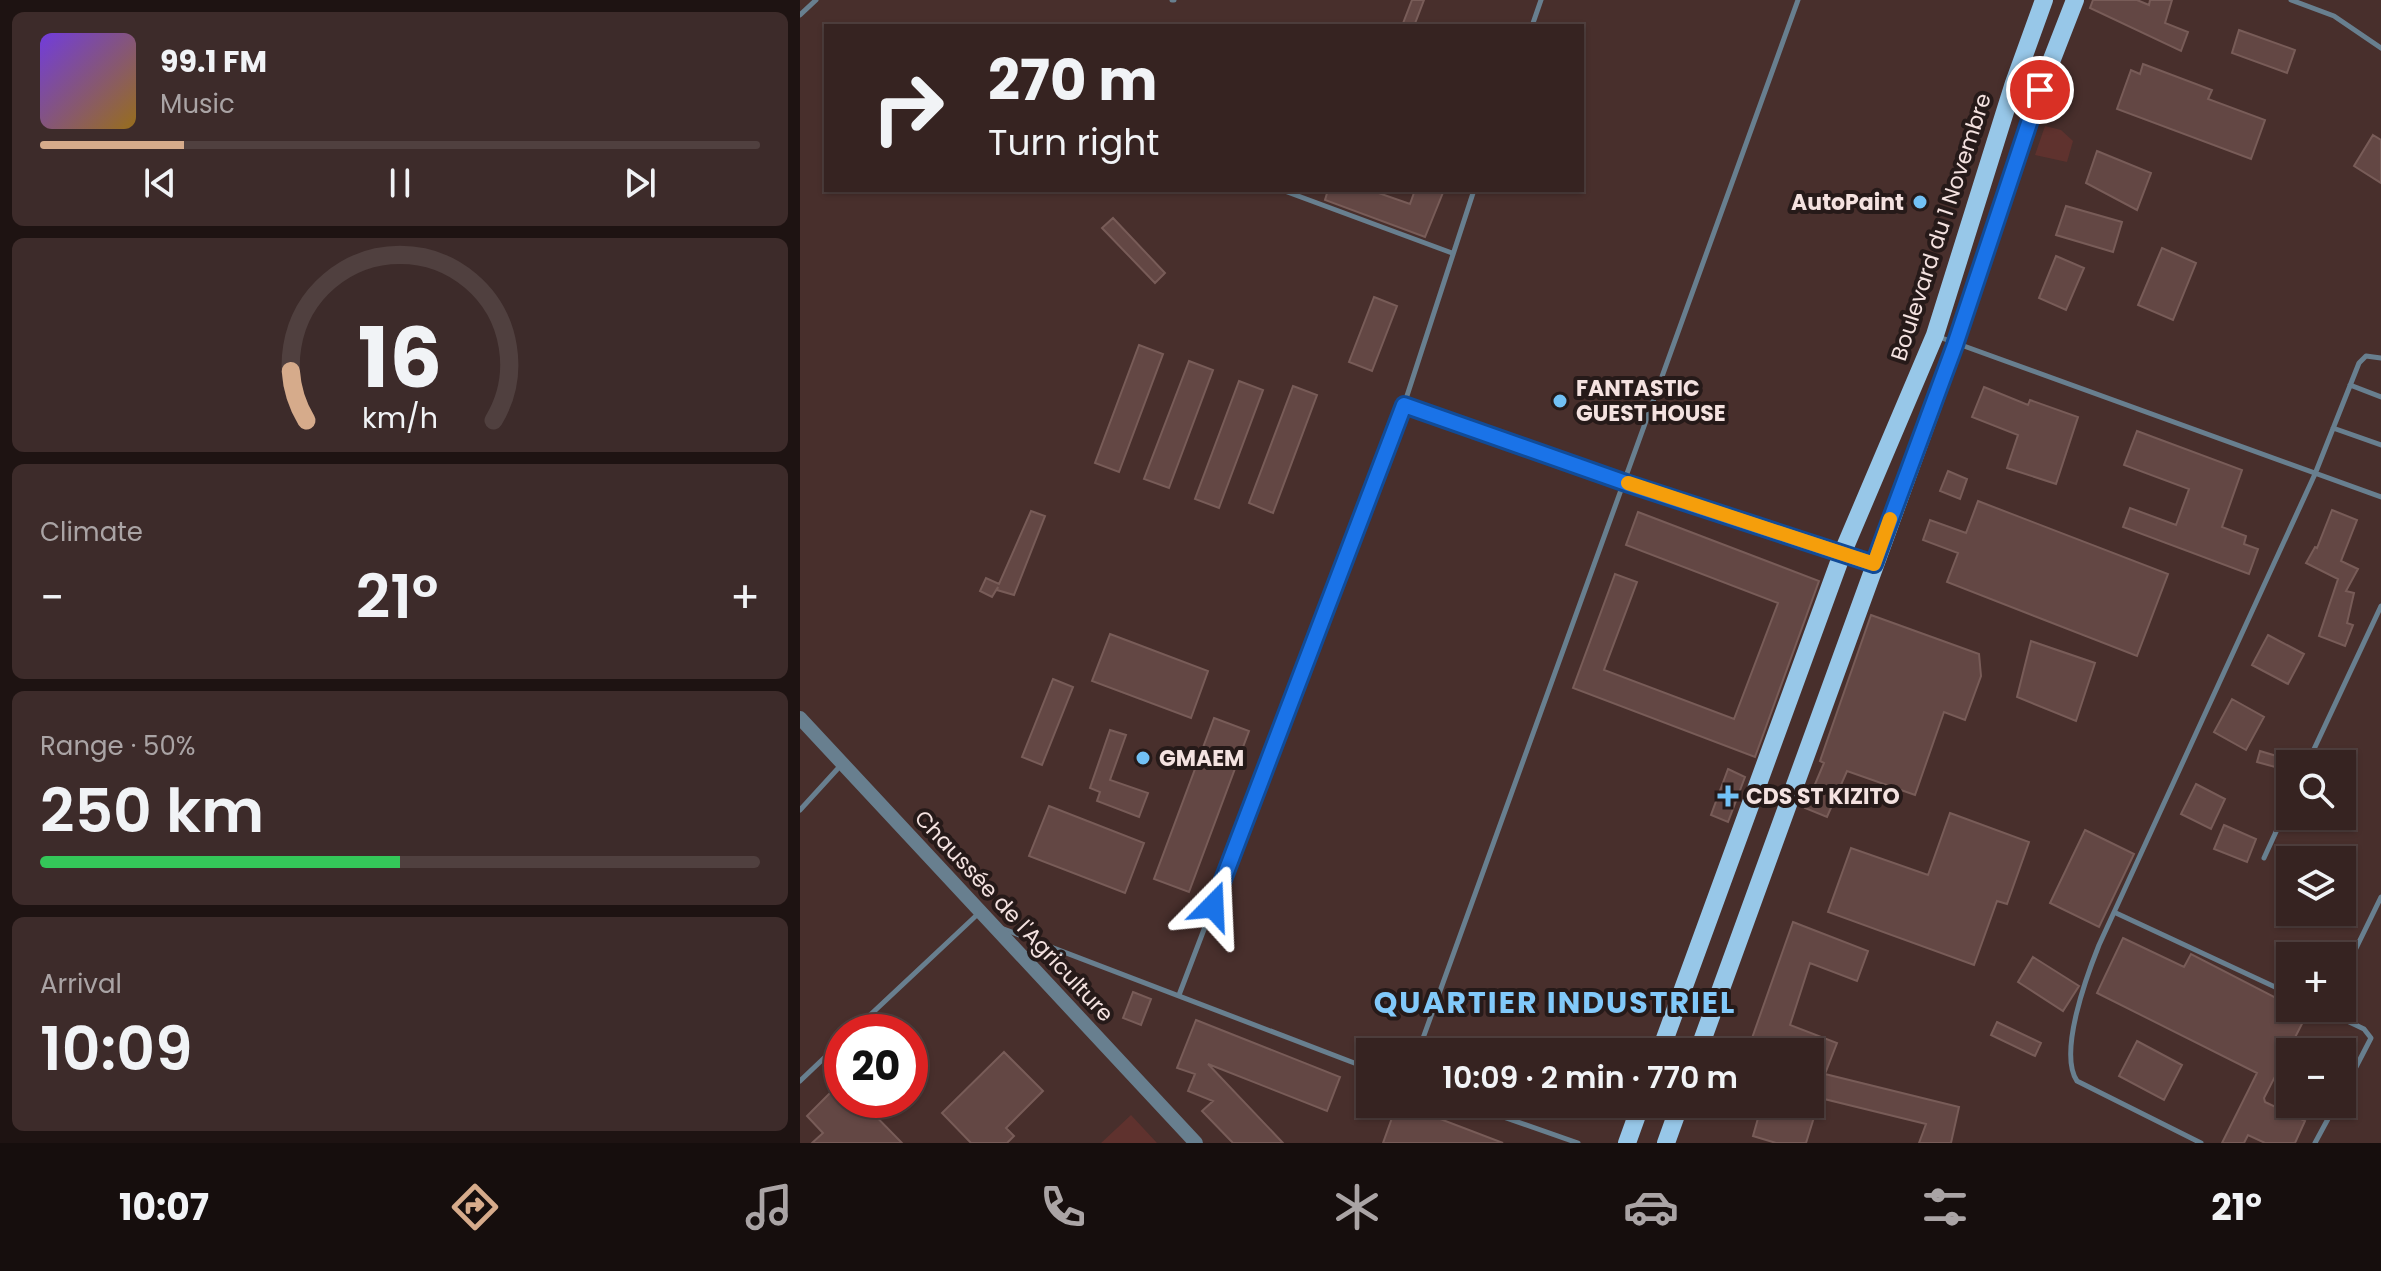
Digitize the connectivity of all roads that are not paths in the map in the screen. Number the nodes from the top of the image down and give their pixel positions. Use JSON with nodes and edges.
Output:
{"nodes":[{"id":1,"x":816,"y":0,"type":"edge"},
{"id":2,"x":1541,"y":0,"type":"edge"},
{"id":3,"x":1798,"y":0,"type":"edge"},
{"id":4,"x":2044,"y":0,"type":"edge"},
{"id":5,"x":2075,"y":0,"type":"edge"},
{"id":6,"x":2291,"y":0,"type":"edge"},
{"id":7,"x":800,"y":15,"type":"edge"},
{"id":8,"x":1533,"y":24,"type":"edge"},
{"id":9,"x":2381,"y":48,"type":"edge"},
{"id":10,"x":2014,"y":83,"type":"junction"},
{"id":11,"x":2040,"y":90,"type":"junction"},
{"id":12,"x":1287,"y":192,"type":"edge"},
{"id":13,"x":1473,"y":192,"type":"edge"},
{"id":14,"x":1452,"y":253,"type":"junction"},
{"id":15,"x":1935,"y":335,"type":"junction"},
{"id":16,"x":1955,"y":345,"type":"junction"},
{"id":17,"x":2381,"y":358,"type":"edge"},
{"id":18,"x":2350,"y":385,"type":"junction"},
{"id":19,"x":2381,"y":397,"type":"edge"},
{"id":20,"x":1404,"y":405,"type":"junction"},
{"id":21,"x":2333,"y":428,"type":"junction"},
{"id":22,"x":2381,"y":445,"type":"edge"},
{"id":23,"x":2315,"y":474,"type":"junction"},
{"id":24,"x":1626,"y":483,"type":"junction"},
{"id":25,"x":2381,"y":497,"type":"edge"},
{"id":26,"x":1842,"y":554,"type":"junction"},
{"id":27,"x":1874,"y":564,"type":"junction"},
{"id":28,"x":2381,"y":606,"type":"edge"},
{"id":29,"x":800,"y":718,"type":"edge"},
{"id":30,"x":2314,"y":750,"type":"edge"},
{"id":31,"x":843,"y":763,"type":"junction"},
{"id":32,"x":800,"y":810,"type":"edge"},
{"id":33,"x":2277,"y":830,"type":"edge"},
{"id":34,"x":1733,"y":850,"type":"junction"},
{"id":35,"x":2264,"y":858,"type":"dead end"},
{"id":36,"x":1766,"y":863,"type":"junction"},
{"id":37,"x":2381,"y":897,"type":"edge"},
{"id":38,"x":980,"y":912,"type":"junction"},
{"id":39,"x":2116,"y":913,"type":"junction"},
{"id":40,"x":991,"y":924,"type":"junction"},
{"id":41,"x":2356,"y":948,"type":"edge"},
{"id":42,"x":2276,"y":987,"type":"edge"},
{"id":43,"x":1179,"y":995,"type":"junction"},
{"id":44,"x":871,"y":1014,"type":"edge"},
{"id":45,"x":2350,"y":1022,"type":"edge"},
{"id":46,"x":1423,"y":1038,"type":"edge"},
{"id":47,"x":1665,"y":1038,"type":"edge"},
{"id":48,"x":1703,"y":1038,"type":"edge"},
{"id":49,"x":824,"y":1058,"type":"edge"},
{"id":50,"x":1356,"y":1064,"type":"edge"},
{"id":51,"x":2356,"y":1067,"type":"edge"},
{"id":52,"x":800,"y":1081,"type":"edge"},
{"id":53,"x":1506,"y":1118,"type":"edge"},
{"id":54,"x":1636,"y":1118,"type":"edge"},
{"id":55,"x":1675,"y":1118,"type":"edge"},
{"id":56,"x":2328,"y":1118,"type":"edge"},
{"id":57,"x":1196,"y":1143,"type":"edge"},
{"id":58,"x":1578,"y":1143,"type":"edge"},
{"id":59,"x":1627,"y":1143,"type":"edge"},
{"id":60,"x":1666,"y":1143,"type":"edge"},
{"id":61,"x":2201,"y":1143,"type":"edge"},
{"id":62,"x":2315,"y":1143,"type":"edge"}],
"edges":[{"from":1,"to":7,"type":"lane"},
{"from":2,"to":8,"type":"lane"},
{"from":3,"to":24,"type":"lane"},
{"from":4,"to":10,"type":"main road","name":"Boulevard du 1 Novembre"},
{"from":5,"to":11,"type":"main road"},
{"from":6,"to":9,"type":"lane"},
{"from":10,"to":11,"type":"main road"},
{"from":10,"to":15,"type":"main road","name":"Boulevard du 1 Novembre"},
{"from":11,"to":16,"type":"main road"},
{"from":12,"to":14,"type":"lane"},
{"from":13,"to":14,"type":"lane"},
{"from":14,"to":20,"type":"lane"},
{"from":15,"to":16,"type":"lane"},
{"from":15,"to":26,"type":"main road","name":"Boulevard du 1 Novembre"},
{"from":16,"to":23,"type":"lane"},
{"from":16,"to":27,"type":"main road"},
{"from":17,"to":18,"type":"lane"},
{"from":18,"to":19,"type":"lane"},
{"from":18,"to":21,"type":"lane"},
{"from":20,"to":24,"type":"lane"},
{"from":20,"to":43,"type":"lane"},
{"from":21,"to":22,"type":"lane"},
{"from":21,"to":23,"type":"lane"},
{"from":23,"to":25,"type":"lane"},
{"from":23,"to":39,"type":"lane"},
{"from":24,"to":26,"type":"lane"},
{"from":24,"to":46,"type":"lane"},
{"from":26,"to":27,"type":"lane"},
{"from":26,"to":34,"type":"main road","name":"Boulevard du 1 Novembre"},
{"from":27,"to":36,"type":"main road"},
{"from":28,"to":30,"type":"lane"},
{"from":29,"to":31,"type":"street","name":"Chaussée de l'Agriculture"},
{"from":31,"to":32,"type":"lane"},
{"from":31,"to":38,"type":"street","name":"Chaussée de l'Agriculture"},
{"from":33,"to":35,"type":"lane"},
{"from":34,"to":36,"type":"main road"},
{"from":34,"to":47,"type":"main road","name":"Boulevard du 1 Novembre"},
{"from":36,"to":48,"type":"main road"},
{"from":37,"to":41,"type":"lane"},
{"from":38,"to":40,"type":"street","name":"Chaussée de l'Agriculture"},
{"from":38,"to":44,"type":"lane"},
{"from":39,"to":42,"type":"lane"},
{"from":39,"to":61,"type":"lane"},
{"from":40,"to":43,"type":"lane"},
{"from":40,"to":57,"type":"street","name":"Chaussée de l'Agriculture"},
{"from":43,"to":50,"type":"lane"},
{"from":45,"to":51,"type":"lane"},
{"from":49,"to":52,"type":"lane"},
{"from":53,"to":58,"type":"lane"},
{"from":54,"to":59,"type":"main road"},
{"from":55,"to":60,"type":"main road"},
{"from":56,"to":62,"type":"lane"}]}
